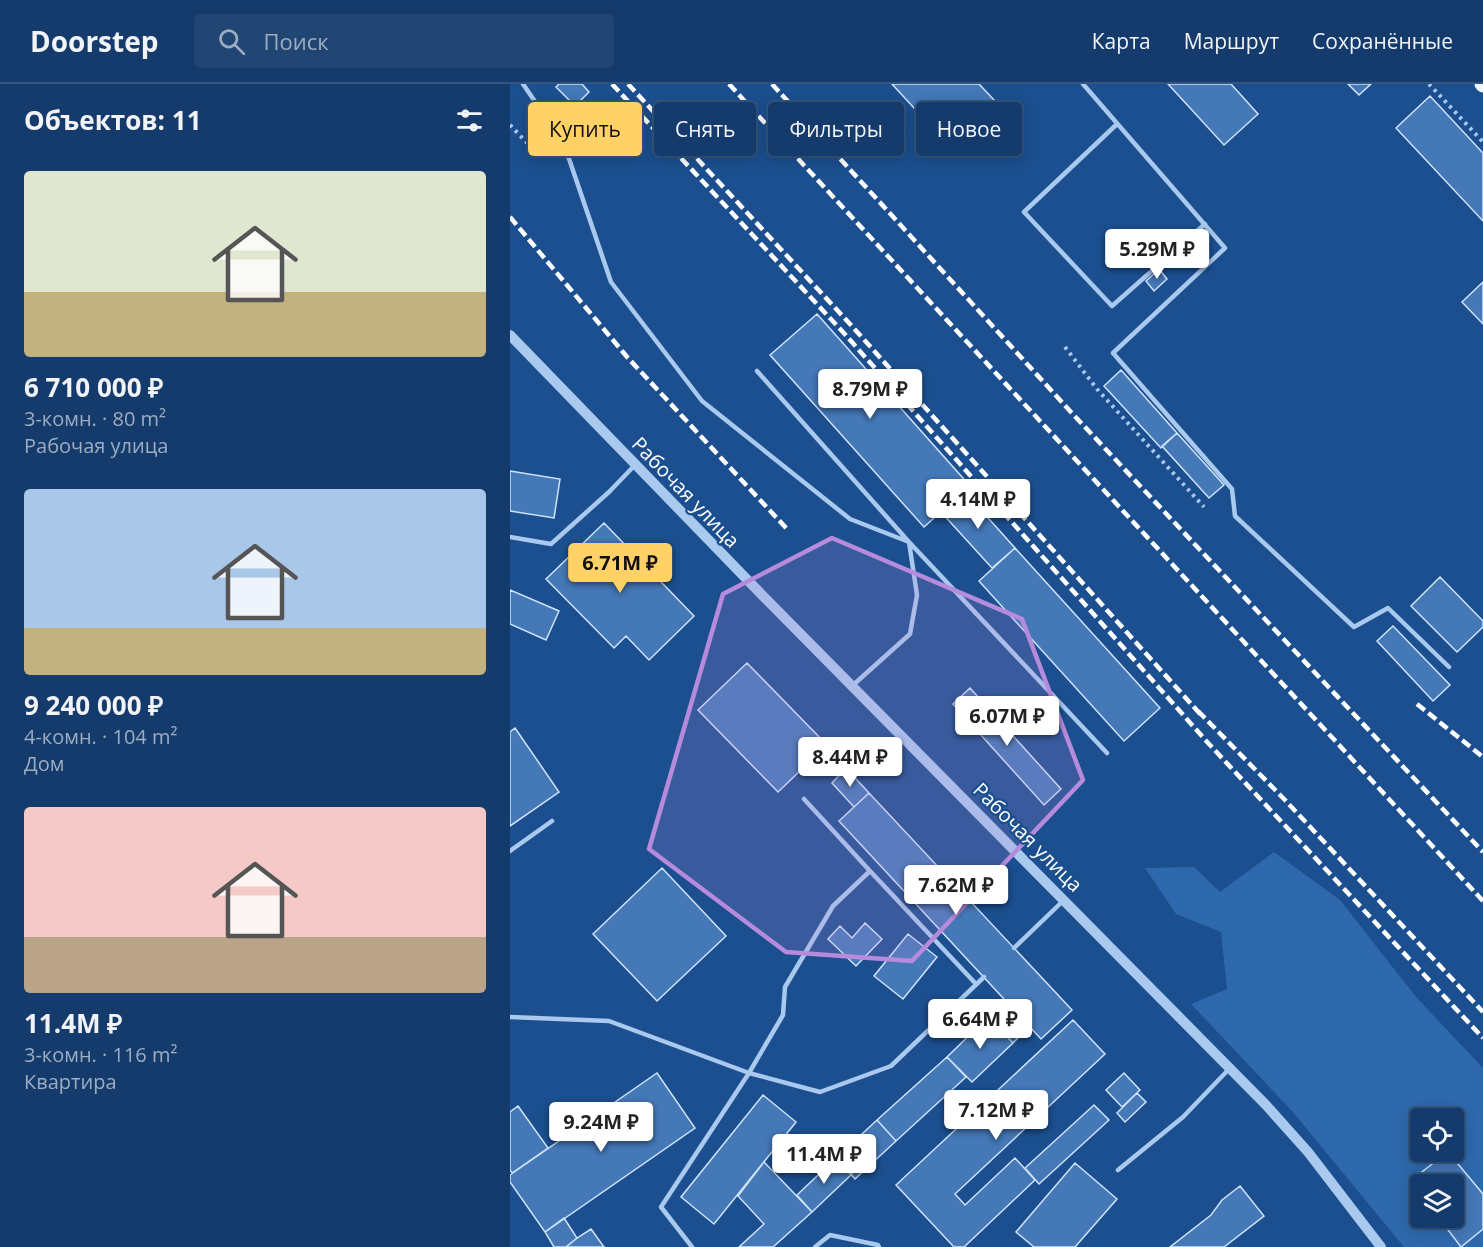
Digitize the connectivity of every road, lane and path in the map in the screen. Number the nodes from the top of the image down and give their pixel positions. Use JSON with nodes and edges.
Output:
{"nodes":[{"id":1,"x":523,"y":84,"type":"edge"},
{"id":2,"x":1083,"y":84,"type":"edge"},
{"id":3,"x":1429,"y":84,"type":"edge"},
{"id":4,"x":1118,"y":124,"type":"junction"},
{"id":5,"x":510,"y":125,"type":"edge"},
{"id":6,"x":1483,"y":142,"type":"edge"},
{"id":7,"x":528,"y":144,"type":"edge"},
{"id":8,"x":1205,"y":224,"type":"junction"},
{"id":9,"x":510,"y":335,"type":"edge"},
{"id":10,"x":1065,"y":346,"type":"dead end"},
{"id":11,"x":757,"y":370,"type":"dead end"},
{"id":12,"x":635,"y":465,"type":"junction"},
{"id":13,"x":1204,"y":507,"type":"dead end"},
{"id":14,"x":510,"y":537,"type":"edge"},
{"id":15,"x":909,"y":542,"type":"junction"},
{"id":16,"x":1449,"y":667,"type":"dead end"},
{"id":17,"x":852,"y":686,"type":"junction"},
{"id":18,"x":1107,"y":753,"type":"dead end"},
{"id":19,"x":804,"y":799,"type":"dead end"},
{"id":20,"x":552,"y":821,"type":"dead end"},
{"id":21,"x":510,"y":851,"type":"edge"},
{"id":22,"x":870,"y":872,"type":"junction"},
{"id":23,"x":1064,"y":899,"type":"junction"},
{"id":24,"x":1014,"y":948,"type":"dead end"},
{"id":25,"x":984,"y":977,"type":"dead end"},
{"id":26,"x":976,"y":984,"type":"junction"},
{"id":27,"x":510,"y":1017,"type":"edge"},
{"id":28,"x":1230,"y":1068,"type":"junction"},
{"id":29,"x":749,"y":1073,"type":"junction"},
{"id":30,"x":1118,"y":1170,"type":"dead end"},
{"id":31,"x":692,"y":1247,"type":"edge"},
{"id":32,"x":815,"y":1247,"type":"edge"},
{"id":33,"x":879,"y":1247,"type":"edge"},
{"id":34,"x":1381,"y":1247,"type":"edge"}],
"edges":[{"from":1,"to":15,"type":"lane"},
{"from":2,"to":4,"type":"lane"},
{"from":3,"to":6,"type":"path"},
{"from":4,"to":8,"type":"lane"},
{"from":4,"to":8,"type":"lane"},
{"from":5,"to":7,"type":"path"},
{"from":8,"to":16,"type":"lane"},
{"from":9,"to":12,"type":"street","name":"Рабочая улица"},
{"from":10,"to":13,"type":"path"},
{"from":11,"to":15,"type":"lane"},
{"from":12,"to":14,"type":"lane"},
{"from":12,"to":17,"type":"street","name":"Рабочая улица"},
{"from":15,"to":17,"type":"lane"},
{"from":15,"to":18,"type":"lane"},
{"from":17,"to":23,"type":"street","name":"Рабочая улица"},
{"from":19,"to":22,"type":"lane"},
{"from":20,"to":21,"type":"lane"},
{"from":22,"to":26,"type":"lane"},
{"from":22,"to":29,"type":"lane"},
{"from":23,"to":24,"type":"lane"},
{"from":23,"to":28,"type":"street","name":"Рабочая улица"},
{"from":25,"to":26,"type":"lane"},
{"from":26,"to":29,"type":"lane"},
{"from":27,"to":29,"type":"lane"},
{"from":28,"to":30,"type":"lane"},
{"from":28,"to":34,"type":"street","name":"Рабочая улица"},
{"from":29,"to":31,"type":"lane"},
{"from":32,"to":33,"type":"lane"}]}
